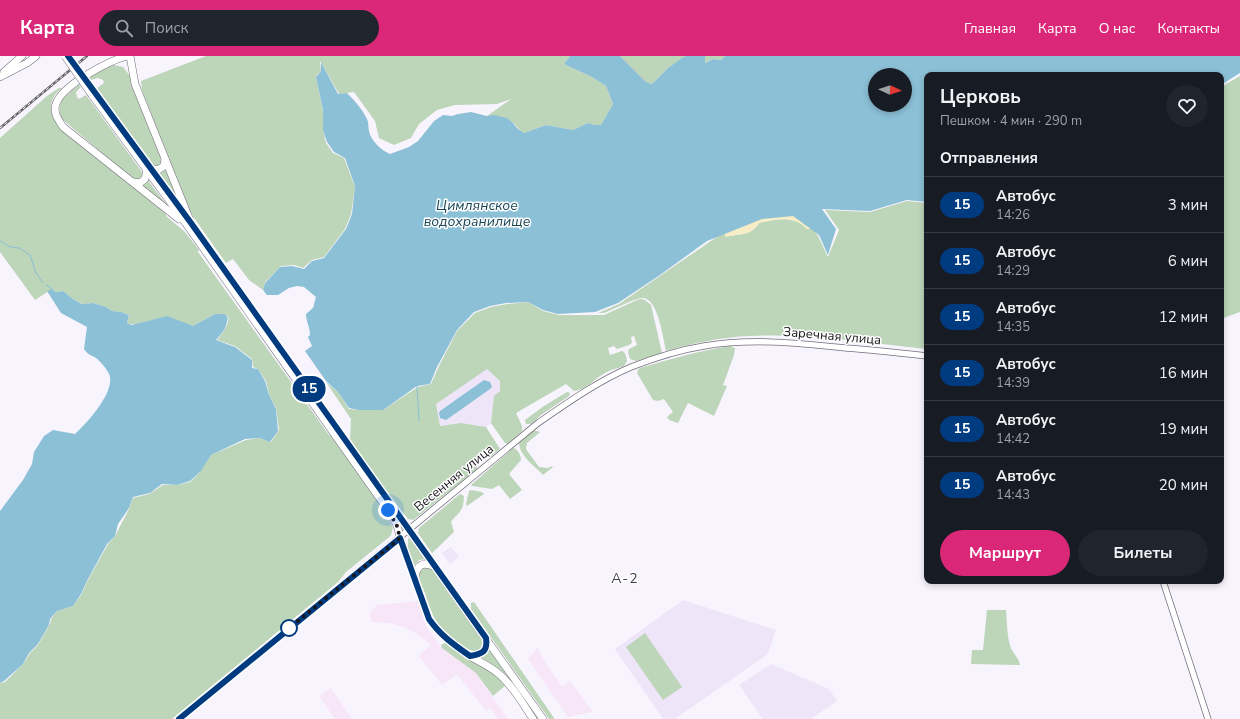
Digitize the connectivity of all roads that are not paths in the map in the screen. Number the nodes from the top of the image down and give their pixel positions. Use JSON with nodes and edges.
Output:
{"nodes":[{"id":1,"x":21,"y":56,"type":"edge"},
{"id":2,"x":36,"y":56,"type":"edge"},
{"id":3,"x":64,"y":56,"type":"edge"},
{"id":4,"x":68,"y":56,"type":"edge"},
{"id":5,"x":128,"y":56,"type":"edge"},
{"id":6,"x":27,"y":63,"type":"junction"},
{"id":7,"x":0,"y":76,"type":"edge"},
{"id":8,"x":94,"y":94,"type":"junction"},
{"id":9,"x":164,"y":159,"type":"junction"},
{"id":10,"x":148,"y":169,"type":"junction"},
{"id":11,"x":133,"y":182,"type":"junction"},
{"id":12,"x":189,"y":224,"type":"junction"},
{"id":13,"x":736,"y":342,"type":"joint"},
{"id":14,"x":924,"y":356,"type":"edge"},
{"id":15,"x":409,"y":530,"type":"junction"},
{"id":16,"x":400,"y":538,"type":"junction"},
{"id":17,"x":436,"y":567,"type":"junction"},
{"id":18,"x":415,"y":579,"type":"junction"},
{"id":19,"x":1164,"y":584,"type":"edge"},
{"id":20,"x":486,"y":638,"type":"junction"},
{"id":21,"x":470,"y":656,"type":"junction"},
{"id":22,"x":179,"y":719,"type":"edge"},
{"id":23,"x":533,"y":719,"type":"edge"},
{"id":24,"x":543,"y":719,"type":"edge"},
{"id":25,"x":1208,"y":719,"type":"edge"}],
"edges":[{"from":1,"to":6,"type":"main road"},
{"from":1,"to":7,"type":"main road"},
{"from":2,"to":6,"type":"main road"},
{"from":3,"to":8,"type":"main road","bridge":true},
{"from":4,"to":8,"type":"main road","bridge":true},
{"from":5,"to":9,"type":"main road"},
{"from":5,"to":11,"type":"main road"},
{"from":6,"to":7,"type":"main road"},
{"from":8,"to":10,"type":"main road"},
{"from":9,"to":10,"type":"main road"},
{"from":9,"to":12,"type":"main road"},
{"from":10,"to":11,"type":"main road"},
{"from":10,"to":12,"type":"main road"},
{"from":11,"to":12,"type":"main road"},
{"from":12,"to":15,"type":"main road"},
{"from":12,"to":16,"type":"main road"},
{"from":13,"to":14,"type":"street","name":"Заречная улица"},
{"from":13,"to":15,"type":"street","name":"Весенняя улица"},
{"from":15,"to":16,"type":"street","name":"Весенняя улица"},
{"from":15,"to":17,"type":"main road"},
{"from":16,"to":18,"type":"main road"},
{"from":16,"to":22,"type":"street","name":"Весенняя улица"},
{"from":17,"to":18,"type":"main road"},
{"from":17,"to":20,"type":"main road"},
{"from":18,"to":21,"type":"main road"},
{"from":19,"to":25,"type":"street"},
{"from":20,"to":21,"type":"main road"},
{"from":20,"to":24,"type":"main road"},
{"from":21,"to":23,"type":"main road"}]}
